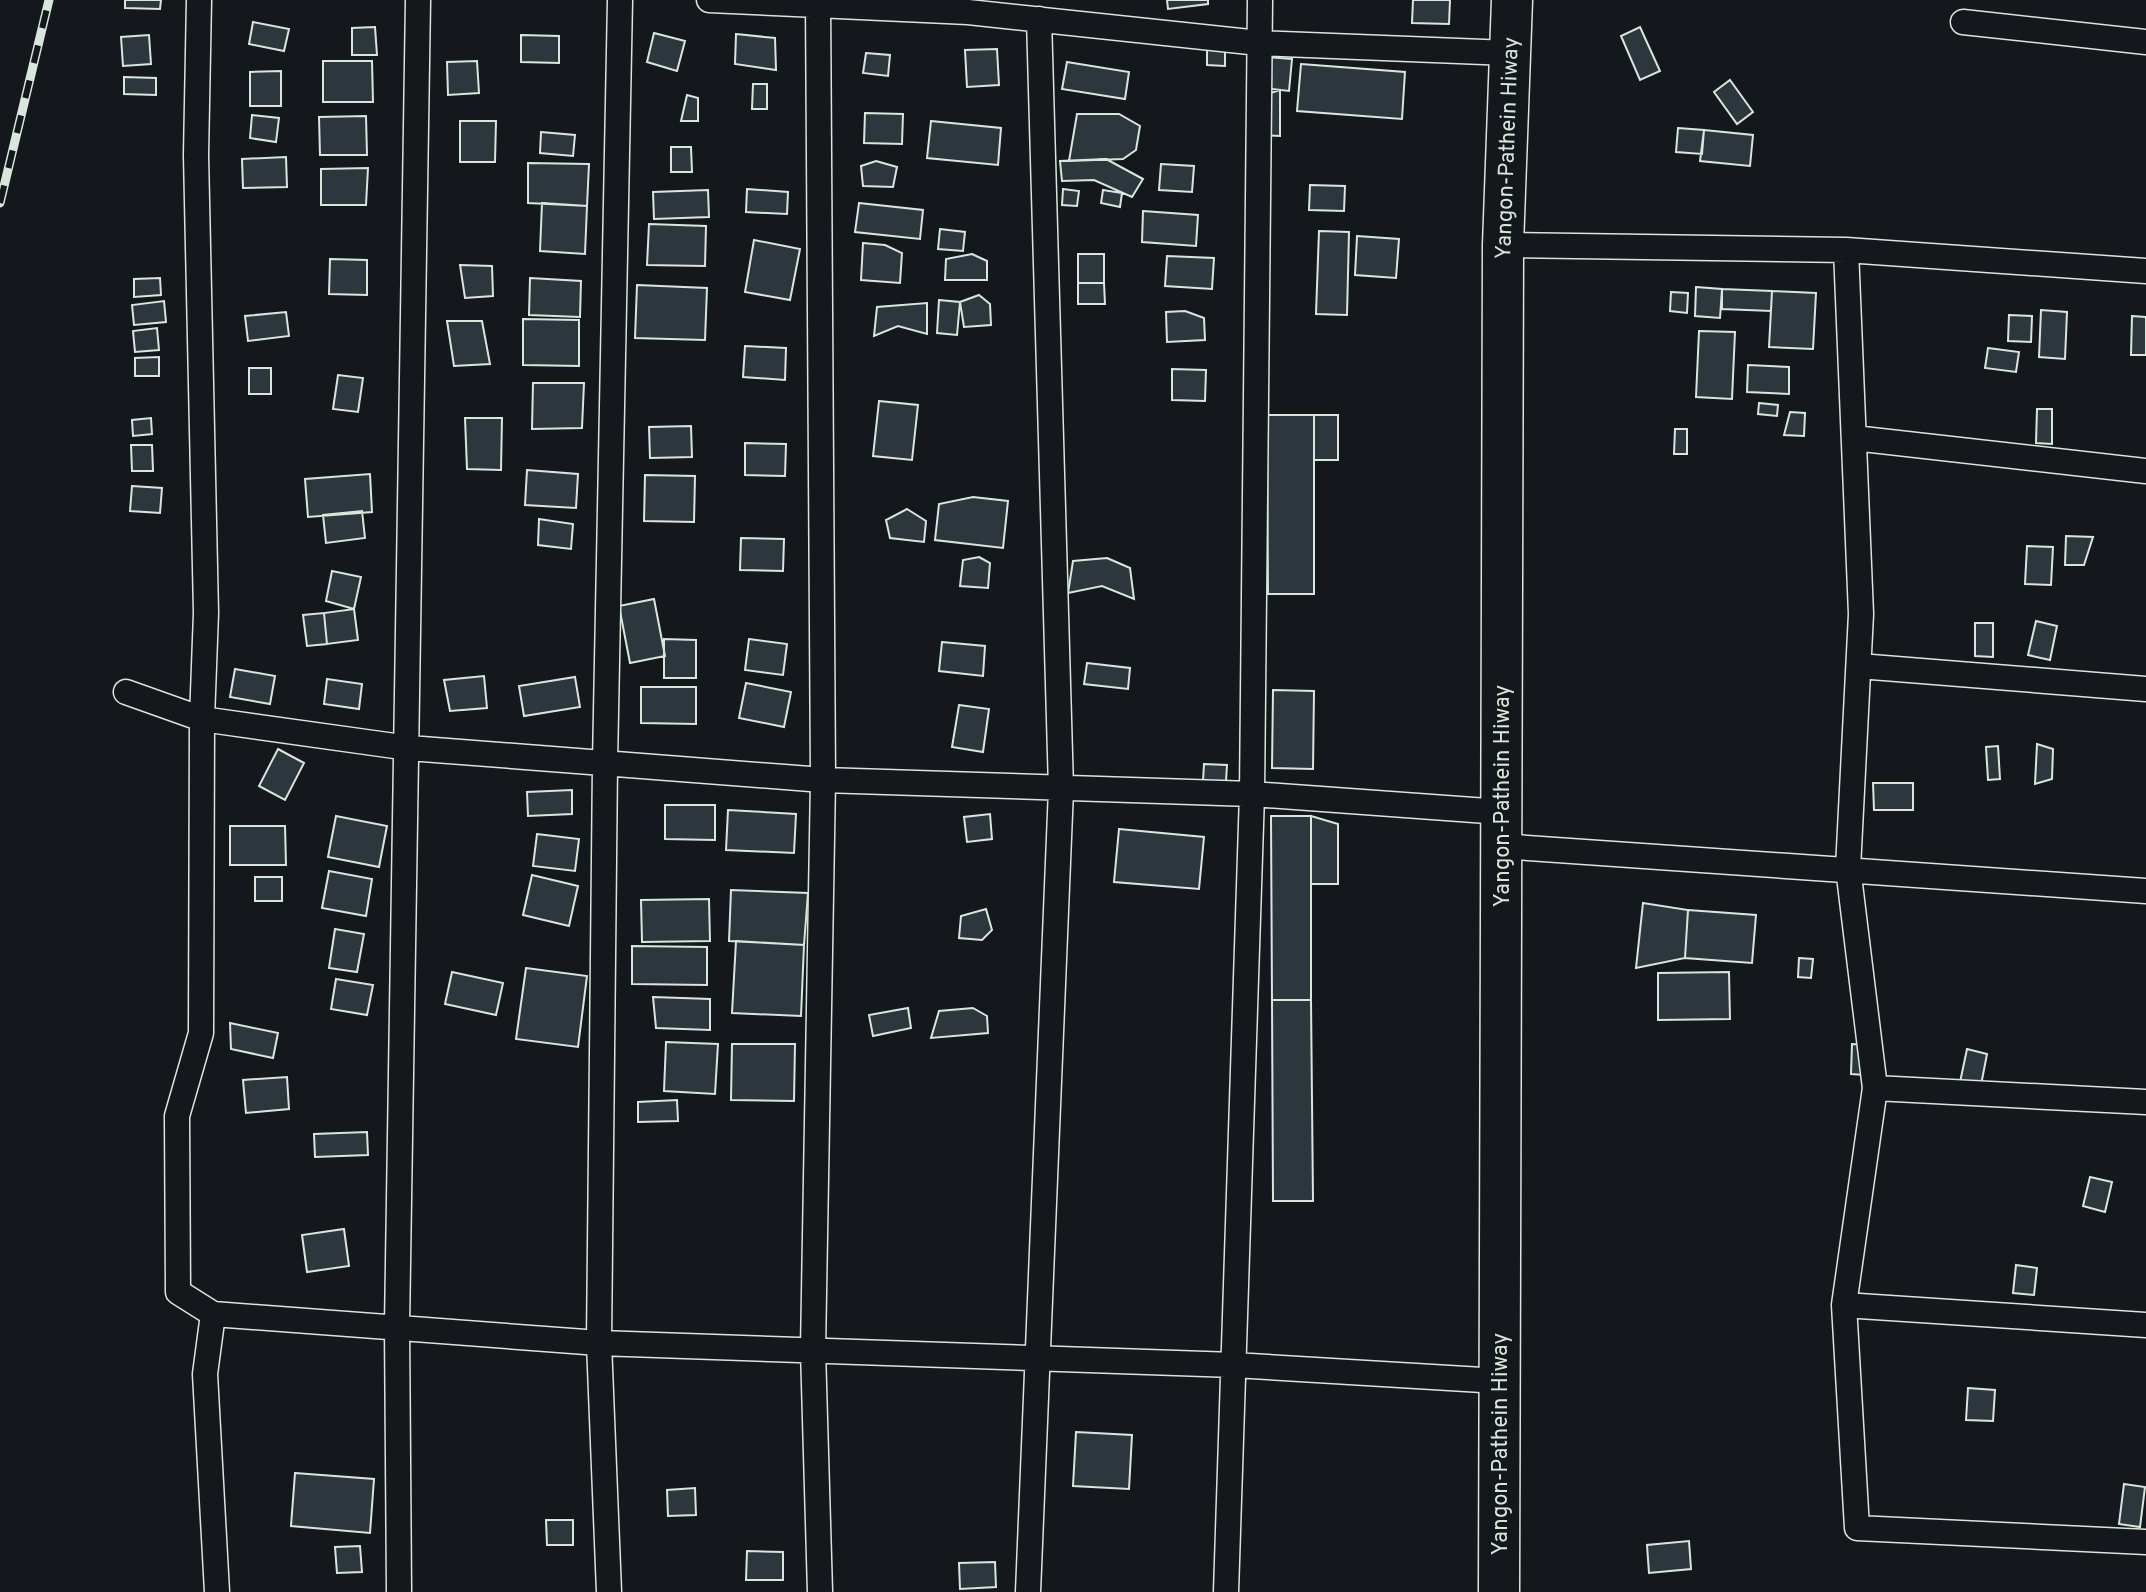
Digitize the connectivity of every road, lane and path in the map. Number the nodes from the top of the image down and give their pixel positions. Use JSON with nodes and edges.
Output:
{"nodes":[{"id":1,"x":199,"y":0,"type":"edge"},
{"id":2,"x":418,"y":0,"type":"edge"},
{"id":3,"x":620,"y":0,"type":"edge"},
{"id":4,"x":709,"y":0,"type":"edge"},
{"id":5,"x":1260,"y":0,"type":"edge"},
{"id":6,"x":1512,"y":0,"type":"edge"},
{"id":7,"x":818,"y":2,"type":"edge"},
{"id":8,"x":1039,"y":19,"type":"junction"},
{"id":9,"x":1963,"y":22,"type":"dead end"},
{"id":10,"x":2146,"y":42,"type":"edge"},
{"id":11,"x":1259,"y":43,"type":"junction"},
{"id":12,"x":1509,"y":53,"type":"junction"},
{"id":13,"x":1503,"y":245,"type":"junction"},
{"id":14,"x":1846,"y":250,"type":"junction"},
{"id":15,"x":2146,"y":271,"type":"edge"},
{"id":16,"x":1854,"y":438,"type":"junction"},
{"id":17,"x":2146,"y":471,"type":"edge"},
{"id":18,"x":1859,"y":666,"type":"junction"},
{"id":19,"x":2146,"y":689,"type":"edge"},
{"id":20,"x":126,"y":692,"type":"dead end"},
{"id":21,"x":202,"y":719,"type":"junction"},
{"id":22,"x":409,"y":748,"type":"junction"},
{"id":23,"x":605,"y":763,"type":"junction"},
{"id":24,"x":823,"y":780,"type":"junction"},
{"id":25,"x":1061,"y":789,"type":"junction"},
{"id":26,"x":1252,"y":794,"type":"junction"},
{"id":27,"x":1500,"y":829,"type":"junction"},
{"id":28,"x":1848,"y":868,"type":"junction"},
{"id":29,"x":2146,"y":891,"type":"edge"},
{"id":30,"x":1875,"y":1088,"type":"junction"},
{"id":31,"x":2146,"y":1102,"type":"edge"},
{"id":32,"x":1844,"y":1305,"type":"junction"},
{"id":33,"x":213,"y":1314,"type":"junction"},
{"id":34,"x":2146,"y":1325,"type":"edge"},
{"id":35,"x":397,"y":1326,"type":"junction"},
{"id":36,"x":599,"y":1343,"type":"junction"},
{"id":37,"x":813,"y":1350,"type":"junction"},
{"id":38,"x":1036,"y":1357,"type":"junction"},
{"id":39,"x":1234,"y":1365,"type":"junction"},
{"id":40,"x":1499,"y":1381,"type":"junction"},
{"id":41,"x":2146,"y":1542,"type":"edge"},
{"id":42,"x":217,"y":1592,"type":"edge"},
{"id":43,"x":399,"y":1592,"type":"edge"},
{"id":44,"x":609,"y":1592,"type":"edge"},
{"id":45,"x":820,"y":1592,"type":"edge"},
{"id":46,"x":1028,"y":1592,"type":"edge"},
{"id":47,"x":1226,"y":1592,"type":"edge"},
{"id":48,"x":1499,"y":1592,"type":"edge"}],
"edges":[{"from":1,"to":21,"type":"street"},
{"from":2,"to":22,"type":"street"},
{"from":3,"to":23,"type":"street"},
{"from":4,"to":7,"type":"street"},
{"from":5,"to":11,"type":"street"},
{"from":6,"to":12,"type":"highway","name":"Yangon-Pathein Hiway"},
{"from":7,"to":8,"type":"street"},
{"from":7,"to":24,"type":"street"},
{"from":8,"to":11,"type":"street"},
{"from":8,"to":25,"type":"street"},
{"from":9,"to":10,"type":"street"},
{"from":11,"to":12,"type":"street"},
{"from":11,"to":26,"type":"street"},
{"from":12,"to":13,"type":"highway","name":"Yangon-Pathein Hiway"},
{"from":13,"to":14,"type":"street"},
{"from":13,"to":27,"type":"highway","name":"Yangon-Pathein Hiway"},
{"from":14,"to":15,"type":"street"},
{"from":14,"to":16,"type":"street"},
{"from":16,"to":17,"type":"street"},
{"from":16,"to":18,"type":"street"},
{"from":18,"to":19,"type":"street"},
{"from":18,"to":28,"type":"street"},
{"from":20,"to":21,"type":"street"},
{"from":21,"to":22,"type":"street"},
{"from":21,"to":33,"type":"street"},
{"from":22,"to":23,"type":"street"},
{"from":22,"to":35,"type":"street"},
{"from":23,"to":24,"type":"street"},
{"from":23,"to":36,"type":"street"},
{"from":24,"to":25,"type":"street"},
{"from":24,"to":37,"type":"street"},
{"from":25,"to":26,"type":"street"},
{"from":25,"to":38,"type":"street"},
{"from":26,"to":27,"type":"street"},
{"from":26,"to":39,"type":"street"},
{"from":27,"to":28,"type":"street"},
{"from":27,"to":40,"type":"highway","name":"Yangon-Pathein Hiway"},
{"from":28,"to":29,"type":"street"},
{"from":28,"to":30,"type":"street"},
{"from":30,"to":31,"type":"street"},
{"from":30,"to":32,"type":"street"},
{"from":32,"to":34,"type":"street"},
{"from":32,"to":41,"type":"street"},
{"from":33,"to":35,"type":"street"},
{"from":33,"to":42,"type":"street"},
{"from":35,"to":36,"type":"street"},
{"from":35,"to":43,"type":"street"},
{"from":36,"to":37,"type":"street"},
{"from":36,"to":44,"type":"street"},
{"from":37,"to":38,"type":"street"},
{"from":37,"to":45,"type":"street"},
{"from":38,"to":39,"type":"street"},
{"from":38,"to":46,"type":"street"},
{"from":39,"to":40,"type":"street"},
{"from":39,"to":47,"type":"street"},
{"from":40,"to":48,"type":"highway","name":"Yangon-Pathein Hiway"}]}
